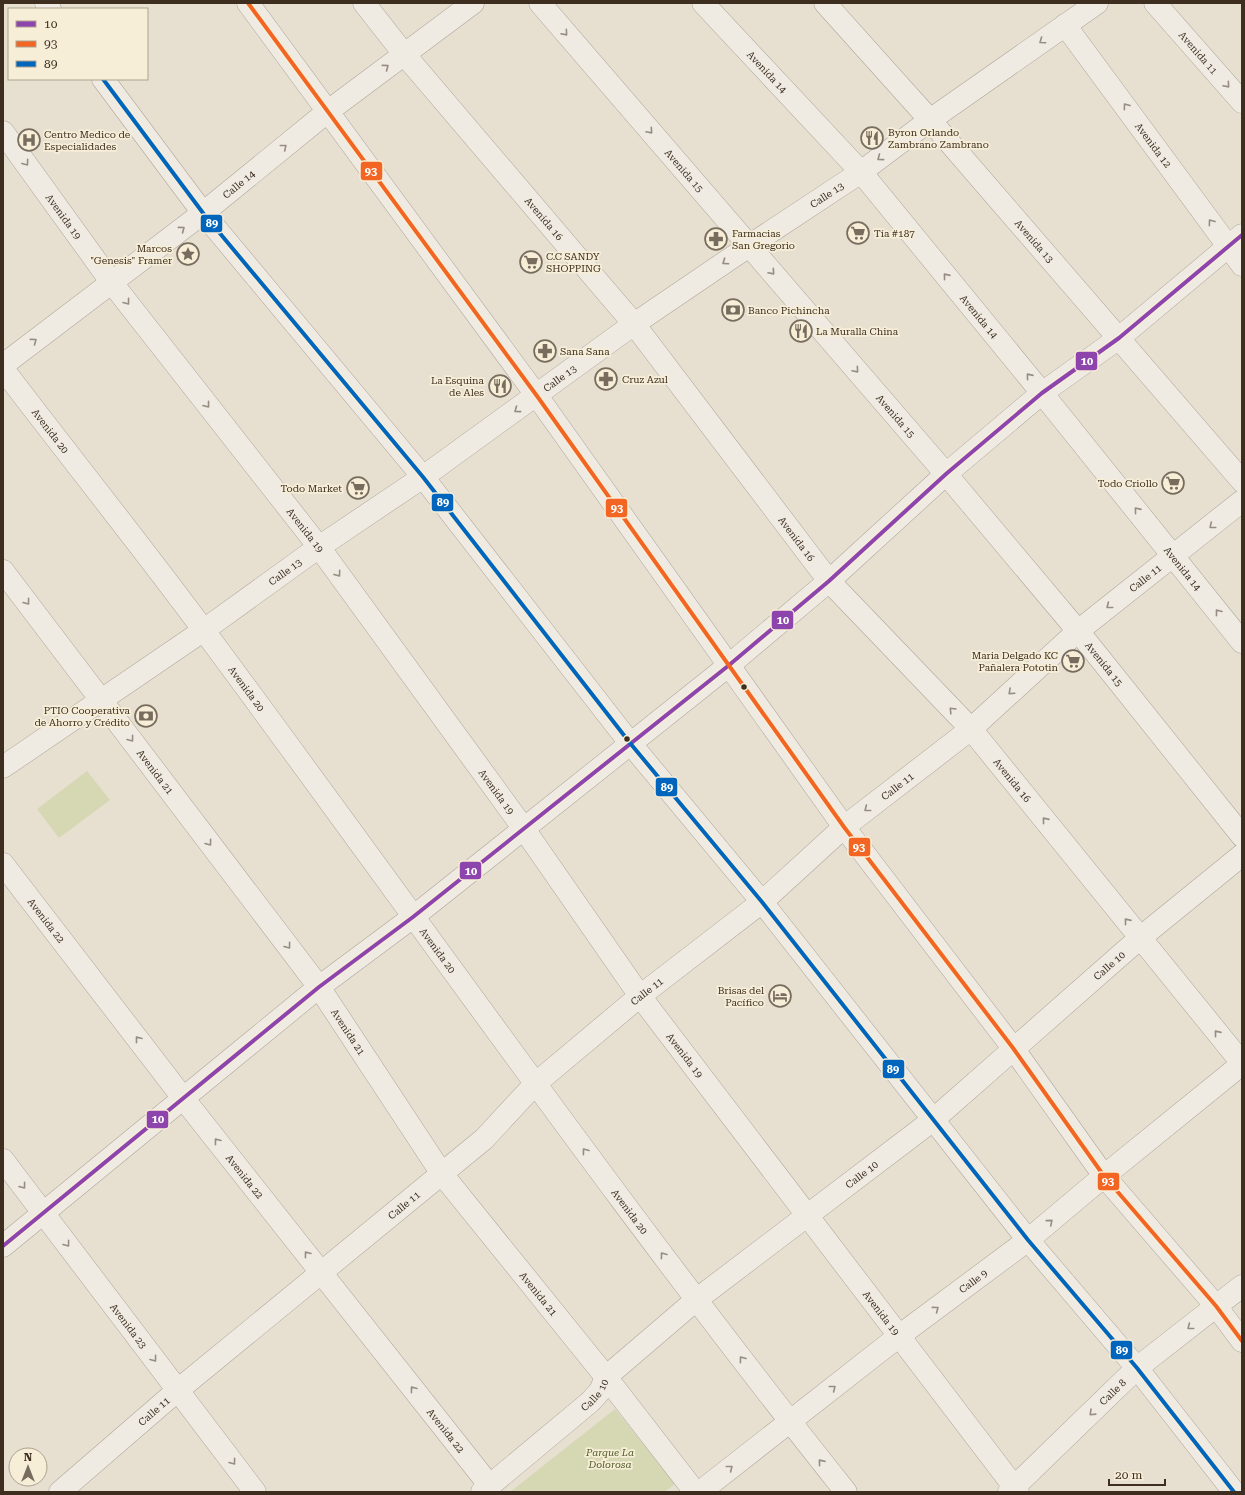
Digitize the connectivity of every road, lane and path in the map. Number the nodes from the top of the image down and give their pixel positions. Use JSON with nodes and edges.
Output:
{"nodes":[{"id":1,"x":248,"y":3,"type":"edge"},
{"id":2,"x":364,"y":3,"type":"edge"},
{"id":3,"x":473,"y":3,"type":"edge"},
{"id":4,"x":540,"y":3,"type":"edge"},
{"id":5,"x":703,"y":3,"type":"edge"},
{"id":6,"x":825,"y":3,"type":"edge"},
{"id":7,"x":1097,"y":3,"type":"edge"},
{"id":8,"x":1155,"y":3,"type":"edge"},
{"id":9,"x":1065,"y":25,"type":"junction"},
{"id":10,"x":404,"y":54,"type":"junction"},
{"id":11,"x":104,"y":80,"type":"edge"},
{"id":12,"x":1242,"y":102,"type":"edge"},
{"id":13,"x":327,"y":112,"type":"junction"},
{"id":14,"x":930,"y":120,"type":"junction"},
{"id":15,"x":3,"y":132,"type":"edge"},
{"id":16,"x":861,"y":172,"type":"junction"},
{"id":17,"x":203,"y":213,"type":"junction"},
{"id":18,"x":1235,"y":240,"type":"edge"},
{"id":19,"x":749,"y":246,"type":"junction"},
{"id":20,"x":1242,"y":266,"type":"edge"},
{"id":21,"x":112,"y":283,"type":"junction"},
{"id":22,"x":634,"y":324,"type":"junction"},
{"id":23,"x":1119,"y":338,"type":"junction"},
{"id":24,"x":3,"y":365,"type":"edge"},
{"id":25,"x":3,"y":369,"type":"edge"},
{"id":26,"x":1042,"y":393,"type":"junction"},
{"id":27,"x":537,"y":396,"type":"junction"},
{"id":28,"x":946,"y":474,"type":"junction"},
{"id":29,"x":423,"y":477,"type":"junction"},
{"id":30,"x":1242,"y":481,"type":"edge"},
{"id":31,"x":1242,"y":501,"type":"edge"},
{"id":32,"x":319,"y":547,"type":"junction"},
{"id":33,"x":1174,"y":556,"type":"junction"},
{"id":34,"x":3,"y":571,"type":"edge"},
{"id":35,"x":828,"y":582,"type":"junction"},
{"id":36,"x":204,"y":630,"type":"junction"},
{"id":37,"x":1078,"y":631,"type":"junction"},
{"id":38,"x":1242,"y":642,"type":"edge"},
{"id":39,"x":728,"y":666,"type":"junction"},
{"id":40,"x":100,"y":699,"type":"junction"},
{"id":41,"x":971,"y":729,"type":"junction"},
{"id":42,"x":630,"y":743,"type":"junction"},
{"id":43,"x":3,"y":767,"type":"edge"},
{"id":44,"x":844,"y":827,"type":"junction"},
{"id":45,"x":524,"y":829,"type":"junction"},
{"id":46,"x":1242,"y":836,"type":"edge"},
{"id":47,"x":1242,"y":855,"type":"edge"},
{"id":48,"x":3,"y":864,"type":"edge"},
{"id":49,"x":762,"y":902,"type":"junction"},
{"id":50,"x":413,"y":917,"type":"junction"},
{"id":51,"x":1140,"y":938,"type":"junction"},
{"id":52,"x":319,"y":987,"type":"junction"},
{"id":53,"x":640,"y":996,"type":"junction"},
{"id":54,"x":1013,"y":1048,"type":"junction"},
{"id":55,"x":1242,"y":1064,"type":"edge"},
{"id":56,"x":535,"y":1084,"type":"junction"},
{"id":57,"x":183,"y":1098,"type":"junction"},
{"id":58,"x":933,"y":1120,"type":"junction"},
{"id":59,"x":3,"y":1160,"type":"edge"},
{"id":60,"x":442,"y":1174,"type":"junction"},
{"id":61,"x":1104,"y":1176,"type":"junction"},
{"id":62,"x":43,"y":1213,"type":"junction"},
{"id":63,"x":806,"y":1215,"type":"junction"},
{"id":64,"x":1028,"y":1240,"type":"junction"},
{"id":65,"x":3,"y":1246,"type":"edge"},
{"id":66,"x":321,"y":1272,"type":"junction"},
{"id":67,"x":1242,"y":1286,"type":"edge"},
{"id":68,"x":696,"y":1300,"type":"junction"},
{"id":69,"x":1216,"y":1306,"type":"junction"},
{"id":70,"x":899,"y":1336,"type":"junction"},
{"id":71,"x":1242,"y":1341,"type":"edge"},
{"id":72,"x":1137,"y":1368,"type":"junction"},
{"id":73,"x":606,"y":1377,"type":"junction"},
{"id":74,"x":178,"y":1390,"type":"junction"},
{"id":75,"x":790,"y":1422,"type":"junction"},
{"id":76,"x":486,"y":1489,"type":"edge"},
{"id":77,"x":1014,"y":1490,"type":"edge"},
{"id":78,"x":60,"y":1492,"type":"edge"},
{"id":79,"x":255,"y":1492,"type":"edge"},
{"id":80,"x":695,"y":1492,"type":"edge"},
{"id":81,"x":700,"y":1492,"type":"edge"},
{"id":82,"x":846,"y":1492,"type":"edge"},
{"id":83,"x":1234,"y":1492,"type":"edge"}],
"edges":[{"from":1,"to":13,"type":"street"},
{"from":2,"to":10,"type":"street","name":"Avenida 16"},
{"from":3,"to":10,"type":"street","name":"Calle 14"},
{"from":4,"to":19,"type":"street","name":"Avenida 15","one_way":true},
{"from":5,"to":16,"type":"street","name":"Avenida 14"},
{"from":6,"to":14,"type":"street","name":"Avenida 13"},
{"from":7,"to":9,"type":"street","name":"Calle 13"},
{"from":8,"to":12,"type":"street","name":"Avenida 11","one_way":true},
{"from":9,"to":14,"type":"street","name":"Calle 13","one_way":true},
{"from":18,"to":9,"type":"street","name":"Avenida 12","one_way":true},
{"from":13,"to":10,"type":"street","name":"Calle 14","one_way":true},
{"from":10,"to":22,"type":"street","name":"Avenida 16"},
{"from":11,"to":17,"type":"street"},
{"from":17,"to":13,"type":"street","name":"Calle 14","one_way":true},
{"from":13,"to":27,"type":"street"},
{"from":14,"to":16,"type":"street","name":"Calle 13","one_way":true},
{"from":14,"to":23,"type":"street","name":"Avenida 13"},
{"from":15,"to":21,"type":"street","name":"Avenida 19","one_way":true},
{"from":16,"to":19,"type":"street","name":"Calle 13"},
{"from":26,"to":16,"type":"street","name":"Avenida 14","one_way":true},
{"from":21,"to":17,"type":"street","name":"Calle 14","one_way":true},
{"from":17,"to":29,"type":"street"},
{"from":18,"to":20,"type":"street","name":"Avenida 12"},
{"from":18,"to":23,"type":"street"},
{"from":19,"to":22,"type":"street","name":"Calle 13","one_way":true},
{"from":19,"to":28,"type":"street","name":"Avenida 15","one_way":true},
{"from":24,"to":21,"type":"street","name":"Calle 14","one_way":true},
{"from":21,"to":32,"type":"street","name":"Avenida 19","one_way":true},
{"from":22,"to":27,"type":"street","name":"Calle 13"},
{"from":22,"to":35,"type":"street","name":"Avenida 16"},
{"from":23,"to":26,"type":"street"},
{"from":23,"to":30,"type":"street","name":"Avenida 13"},
{"from":25,"to":36,"type":"street","name":"Avenida 20"},
{"from":26,"to":28,"type":"street"},
{"from":33,"to":26,"type":"street","name":"Avenida 14","one_way":true},
{"from":27,"to":29,"type":"street","name":"Calle 13","one_way":true},
{"from":27,"to":39,"type":"street"},
{"from":28,"to":35,"type":"street"},
{"from":28,"to":37,"type":"street","name":"Avenida 15"},
{"from":29,"to":32,"type":"street","name":"Calle 13"},
{"from":29,"to":42,"type":"street"},
{"from":31,"to":33,"type":"street","name":"Calle 11","one_way":true},
{"from":32,"to":36,"type":"street","name":"Calle 13"},
{"from":32,"to":45,"type":"street","name":"Avenida 19","one_way":true},
{"from":33,"to":37,"type":"street","name":"Calle 11","one_way":true},
{"from":38,"to":33,"type":"street","name":"Avenida 14","one_way":true},
{"from":34,"to":40,"type":"street","name":"Avenida 21","one_way":true},
{"from":35,"to":39,"type":"street"},
{"from":41,"to":35,"type":"street","name":"Avenida 16","one_way":true},
{"from":36,"to":40,"type":"street","name":"Calle 13"},
{"from":36,"to":50,"type":"street","name":"Avenida 20"},
{"from":37,"to":41,"type":"street","name":"Calle 11","one_way":true},
{"from":37,"to":46,"type":"street","name":"Avenida 15"},
{"from":39,"to":42,"type":"street"},
{"from":39,"to":44,"type":"street"},
{"from":40,"to":43,"type":"street","name":"Calle 13"},
{"from":40,"to":52,"type":"street","name":"Avenida 21","one_way":true},
{"from":41,"to":44,"type":"street","name":"Calle 11","one_way":true},
{"from":51,"to":41,"type":"street","name":"Avenida 16","one_way":true},
{"from":42,"to":45,"type":"street"},
{"from":42,"to":49,"type":"street"},
{"from":44,"to":49,"type":"street","name":"Calle 11"},
{"from":44,"to":54,"type":"street"},
{"from":45,"to":50,"type":"street"},
{"from":45,"to":53,"type":"street","name":"Avenida 19"},
{"from":47,"to":51,"type":"street","name":"Calle 10"},
{"from":57,"to":48,"type":"street","name":"Avenida 22","one_way":true},
{"from":49,"to":53,"type":"street","name":"Calle 11"},
{"from":49,"to":58,"type":"street"},
{"from":50,"to":52,"type":"street"},
{"from":50,"to":56,"type":"street","name":"Avenida 20"},
{"from":51,"to":54,"type":"street","name":"Calle 10"},
{"from":55,"to":51,"type":"street","name":"Avenida 16","one_way":true},
{"from":52,"to":57,"type":"street"},
{"from":52,"to":60,"type":"street","name":"Avenida 21"},
{"from":53,"to":56,"type":"street","name":"Calle 11"},
{"from":53,"to":63,"type":"street","name":"Avenida 19"},
{"from":54,"to":58,"type":"street","name":"Calle 10"},
{"from":54,"to":61,"type":"street"},
{"from":55,"to":61,"type":"street","name":"Calle 9"},
{"from":56,"to":60,"type":"street","name":"Calle 11"},
{"from":68,"to":56,"type":"street","name":"Avenida 20","one_way":true},
{"from":57,"to":62,"type":"street"},
{"from":66,"to":57,"type":"street","name":"Avenida 22","one_way":true},
{"from":58,"to":63,"type":"street","name":"Calle 10"},
{"from":58,"to":64,"type":"street"},
{"from":59,"to":62,"type":"street","name":"Avenida 23","one_way":true},
{"from":60,"to":66,"type":"street","name":"Calle 11"},
{"from":60,"to":73,"type":"street","name":"Avenida 21"},
{"from":64,"to":61,"type":"street","name":"Calle 9","one_way":true},
{"from":61,"to":69,"type":"street"},
{"from":62,"to":65,"type":"street"},
{"from":62,"to":74,"type":"street","name":"Avenida 23","one_way":true},
{"from":63,"to":68,"type":"street","name":"Calle 10"},
{"from":63,"to":70,"type":"street","name":"Avenida 19"},
{"from":70,"to":64,"type":"street","name":"Calle 9","one_way":true},
{"from":64,"to":72,"type":"street"},
{"from":66,"to":74,"type":"street","name":"Calle 11"},
{"from":76,"to":66,"type":"street","name":"Avenida 22","one_way":true},
{"from":67,"to":69,"type":"street","name":"Calle 8"},
{"from":68,"to":73,"type":"street","name":"Calle 10"},
{"from":75,"to":68,"type":"street","name":"Avenida 20","one_way":true},
{"from":69,"to":71,"type":"street"},
{"from":69,"to":72,"type":"street","name":"Calle 8","one_way":true},
{"from":75,"to":70,"type":"street","name":"Calle 9","one_way":true},
{"from":70,"to":77,"type":"street","name":"Avenida 19"},
{"from":72,"to":77,"type":"street","name":"Calle 8","one_way":true},
{"from":72,"to":83,"type":"street"},
{"from":73,"to":76,"type":"street","name":"Calle 10"},
{"from":73,"to":80,"type":"street","name":"Avenida 21"},
{"from":74,"to":78,"type":"street","name":"Calle 11"},
{"from":74,"to":79,"type":"street","name":"Avenida 23","one_way":true},
{"from":81,"to":75,"type":"street","name":"Calle 9","one_way":true},
{"from":82,"to":75,"type":"street","name":"Avenida 20","one_way":true}]}
